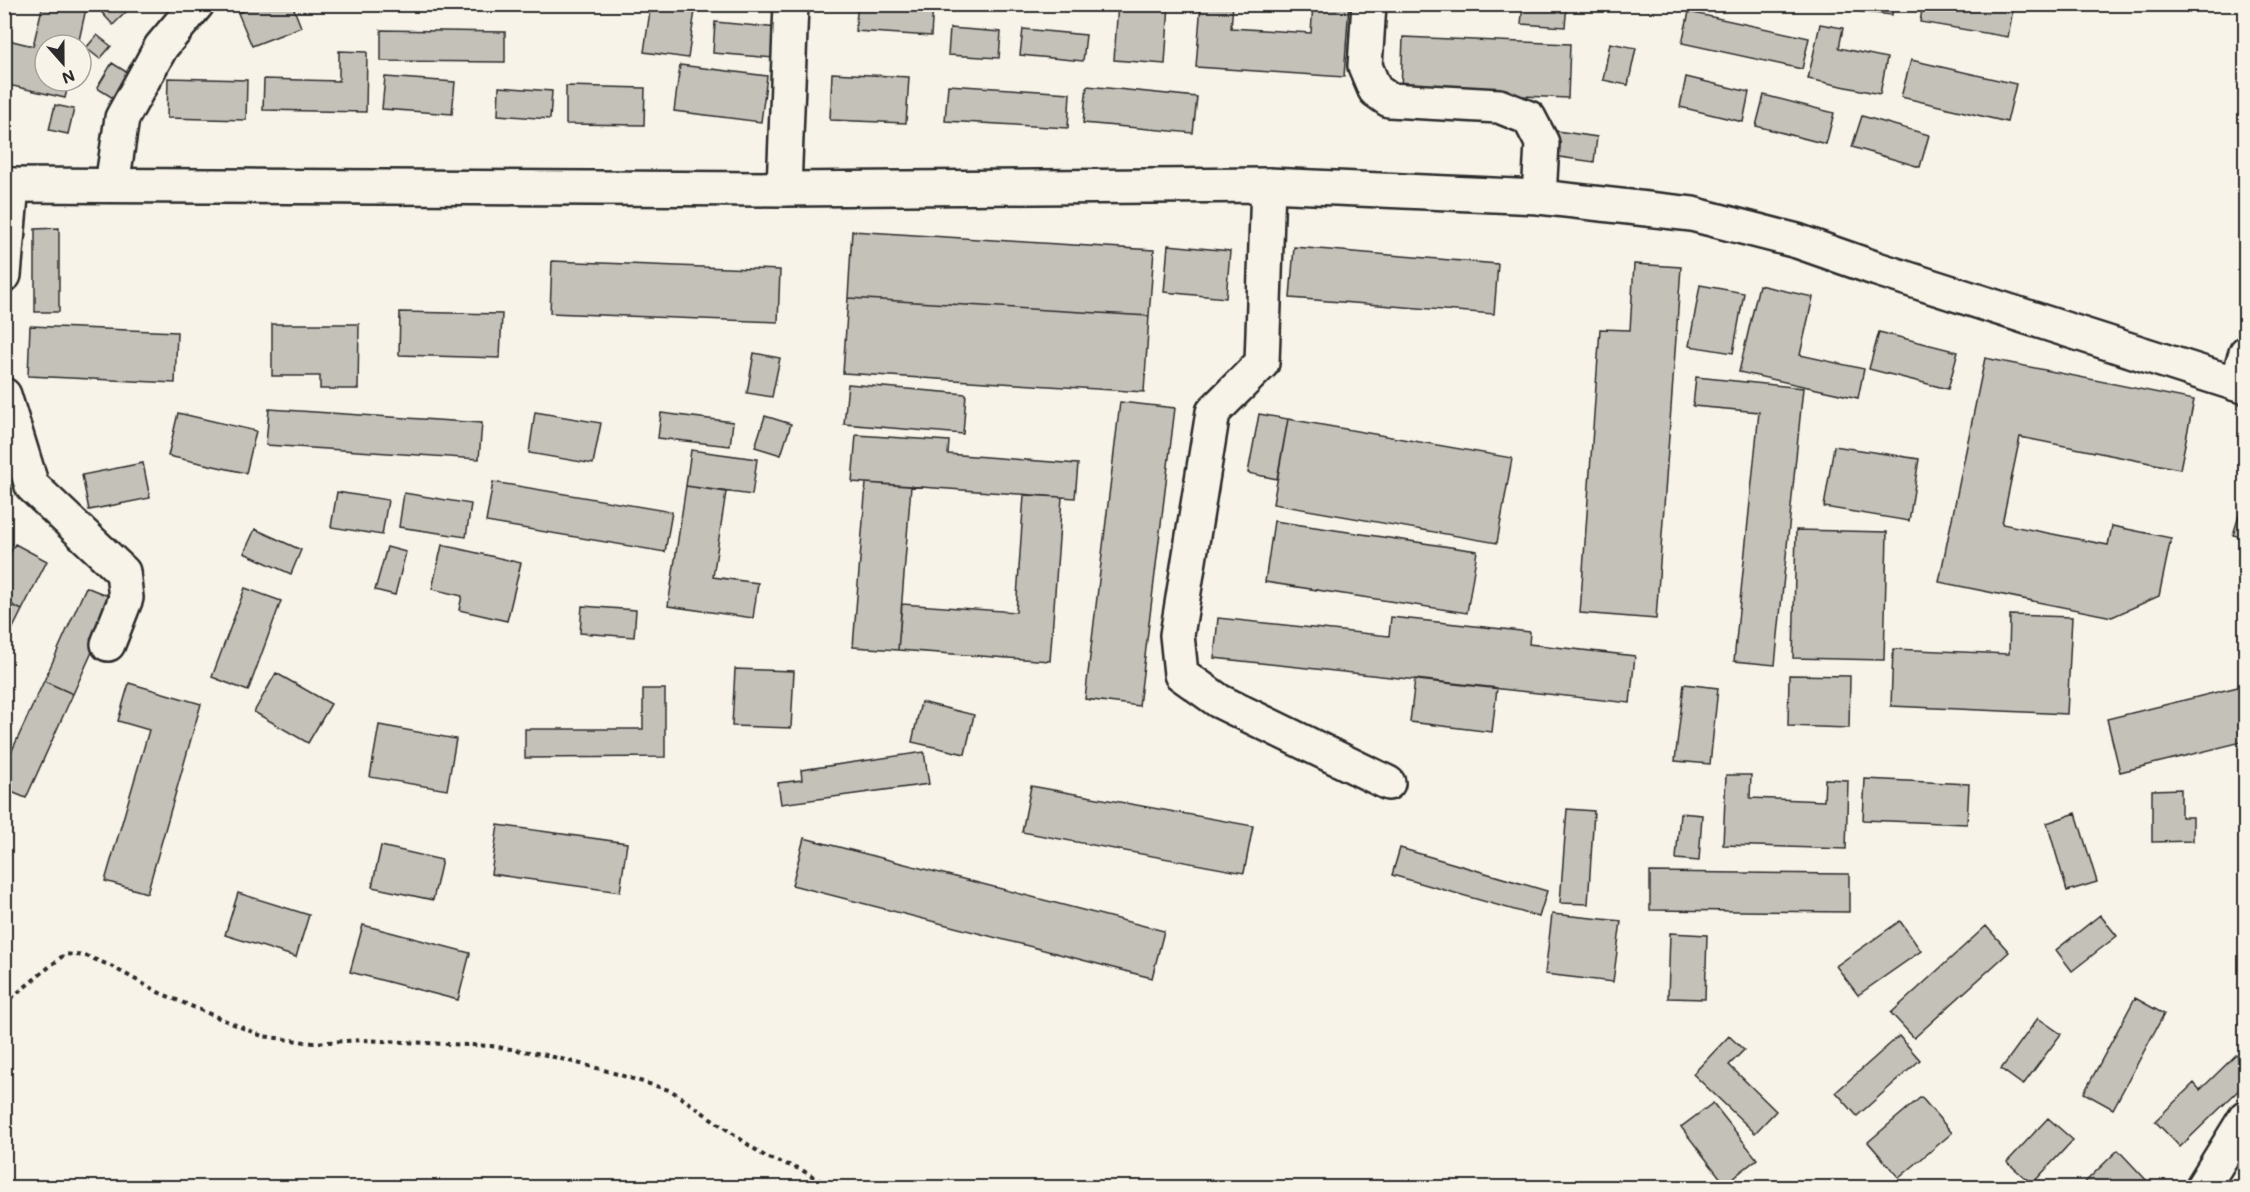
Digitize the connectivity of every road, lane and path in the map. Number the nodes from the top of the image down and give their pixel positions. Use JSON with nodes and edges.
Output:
{"nodes":[{"id":1,"x":197,"y":4,"type":"edge"},
{"id":2,"x":792,"y":4,"type":"edge"},
{"id":3,"x":1369,"y":4,"type":"edge"},
{"id":4,"x":8,"y":185,"type":"edge"},
{"id":5,"x":112,"y":185,"type":"junction"},
{"id":6,"x":1268,"y":185,"type":"junction"},
{"id":7,"x":784,"y":189,"type":"junction"},
{"id":8,"x":1539,"y":198,"type":"junction"},
{"id":9,"x":4,"y":275,"type":"edge"},
{"id":10,"x":2242,"y":375,"type":"edge"},
{"id":11,"x":4,"y":395,"type":"edge"},
{"id":12,"x":108,"y":644,"type":"dead end"},
{"id":13,"x":1388,"y":783,"type":"dead end"},
{"id":14,"x":4,"y":1004,"type":"edge"},
{"id":15,"x":2246,"y":1118,"type":"edge"},
{"id":16,"x":833,"y":1188,"type":"edge"},
{"id":17,"x":2202,"y":1188,"type":"edge"}],
"edges":[{"from":1,"to":5,"type":"main road"},
{"from":2,"to":7,"type":"main road"},
{"from":3,"to":8,"type":"main road"},
{"from":4,"to":5,"type":"main road"},
{"from":4,"to":9,"type":"main road"},
{"from":5,"to":7,"type":"main road"},
{"from":6,"to":7,"type":"main road"},
{"from":6,"to":8,"type":"main road"},
{"from":6,"to":13,"type":"main road"},
{"from":8,"to":10,"type":"main road"},
{"from":11,"to":12,"type":"main road"},
{"from":14,"to":16,"type":"path"},
{"from":15,"to":17,"type":"main road"}]}
